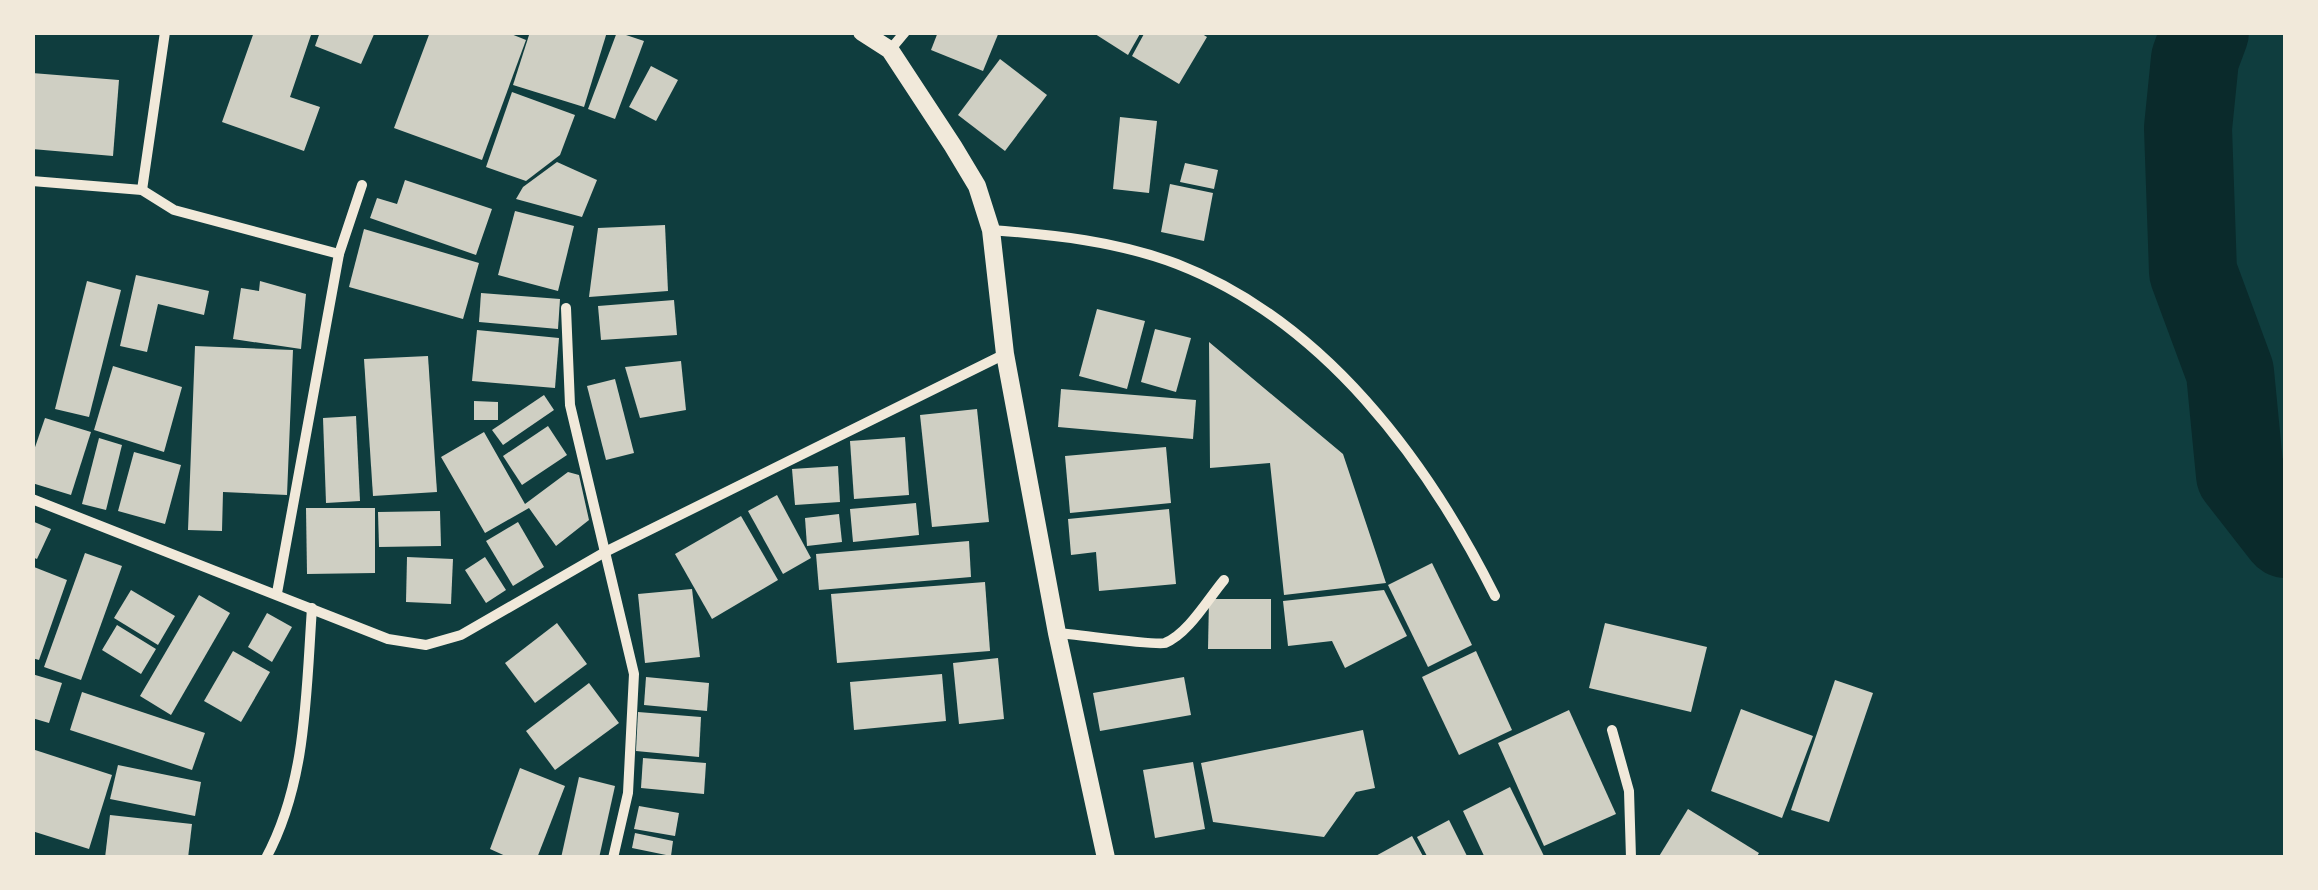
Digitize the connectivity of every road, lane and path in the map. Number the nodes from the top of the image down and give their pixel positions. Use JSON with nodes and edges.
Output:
{"nodes":[{"id":1,"x":165,"y":32,"type":"edge"},
{"id":2,"x":862,"y":32,"type":"edge"},
{"id":3,"x":905,"y":32,"type":"edge"},
{"id":4,"x":890,"y":50,"type":"junction"},
{"id":5,"x":32,"y":181,"type":"edge"},
{"id":6,"x":362,"y":185,"type":"dead end"},
{"id":7,"x":142,"y":190,"type":"junction"},
{"id":8,"x":991,"y":230,"type":"junction"},
{"id":9,"x":339,"y":254,"type":"junction"},
{"id":10,"x":566,"y":308,"type":"dead end"},
{"id":11,"x":1004,"y":354,"type":"junction"},
{"id":12,"x":32,"y":500,"type":"edge"},
{"id":13,"x":605,"y":552,"type":"junction"},
{"id":14,"x":1224,"y":580,"type":"dead end"},
{"id":15,"x":276,"y":594,"type":"junction"},
{"id":16,"x":1496,"y":596,"type":"dead end"},
{"id":17,"x":312,"y":608,"type":"junction"},
{"id":18,"x":1056,"y":633,"type":"junction"},
{"id":19,"x":1612,"y":730,"type":"dead end"},
{"id":20,"x":266,"y":858,"type":"edge"},
{"id":21,"x":614,"y":858,"type":"edge"},
{"id":22,"x":1106,"y":858,"type":"edge"},
{"id":23,"x":1631,"y":858,"type":"edge"}],
"edges":[{"from":1,"to":7,"type":"street"},
{"from":2,"to":4,"type":"street"},
{"from":3,"to":4,"type":"street"},
{"from":4,"to":8,"type":"street"},
{"from":5,"to":7,"type":"street"},
{"from":6,"to":9,"type":"street"},
{"from":7,"to":9,"type":"street"},
{"from":8,"to":11,"type":"street"},
{"from":8,"to":16,"type":"street"},
{"from":9,"to":15,"type":"street"},
{"from":10,"to":13,"type":"street"},
{"from":11,"to":13,"type":"street"},
{"from":11,"to":18,"type":"street"},
{"from":12,"to":15,"type":"street"},
{"from":13,"to":17,"type":"street"},
{"from":13,"to":21,"type":"street"},
{"from":14,"to":18,"type":"street"},
{"from":15,"to":17,"type":"street"},
{"from":17,"to":20,"type":"street"},
{"from":18,"to":22,"type":"street"},
{"from":19,"to":23,"type":"street"}]}
